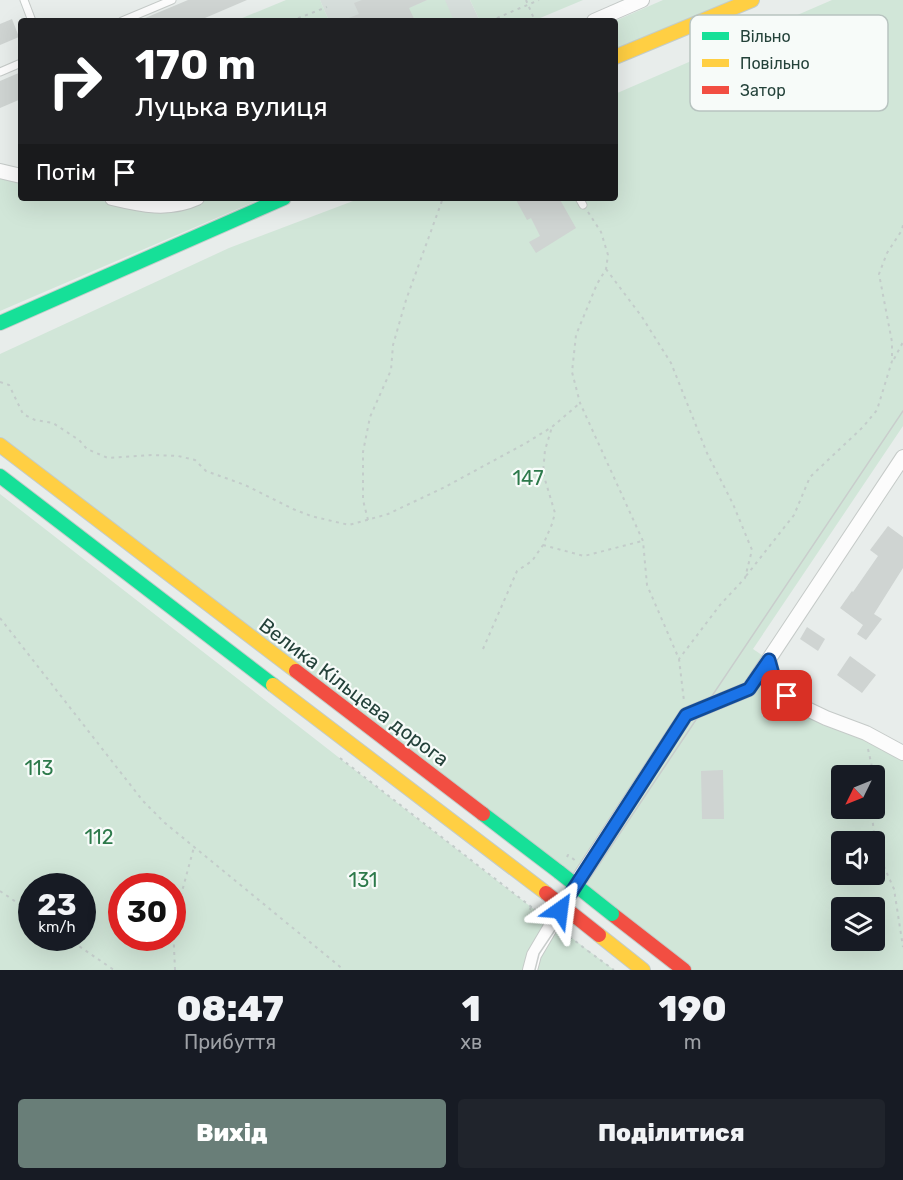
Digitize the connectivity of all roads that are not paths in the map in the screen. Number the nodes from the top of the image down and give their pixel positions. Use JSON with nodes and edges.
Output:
{"nodes":[{"id":1,"x":24,"y":0,"type":"edge"},
{"id":2,"x":172,"y":0,"type":"edge"},
{"id":3,"x":642,"y":0,"type":"edge"},
{"id":4,"x":752,"y":0,"type":"edge"},
{"id":5,"x":716,"y":15,"type":"edge"},
{"id":6,"x":31,"y":18,"type":"edge"},
{"id":7,"x":129,"y":18,"type":"edge"},
{"id":8,"x":601,"y":18,"type":"edge"},
{"id":9,"x":690,"y":26,"type":"edge"},
{"id":10,"x":618,"y":56,"type":"edge"},
{"id":11,"x":18,"y":64,"type":"edge"},
{"id":12,"x":0,"y":72,"type":"edge"},
{"id":13,"x":0,"y":171,"type":"edge"},
{"id":14,"x":18,"y":175,"type":"edge"},
{"id":15,"x":124,"y":201,"type":"edge"},
{"id":16,"x":186,"y":201,"type":"edge"},
{"id":17,"x":277,"y":201,"type":"edge"},
{"id":18,"x":581,"y":201,"type":"edge"},
{"id":19,"x":583,"y":205,"type":"road end"},
{"id":20,"x":0,"y":322,"type":"edge"},
{"id":21,"x":0,"y":445,"type":"edge"},
{"id":22,"x":903,"y":457,"type":"edge"},
{"id":23,"x":0,"y":476,"type":"edge"},
{"id":24,"x":769,"y":660,"type":"junction"},
{"id":25,"x":903,"y":753,"type":"edge"},
{"id":26,"x":530,"y":970,"type":"edge"},
{"id":27,"x":644,"y":970,"type":"edge"},
{"id":28,"x":684,"y":970,"type":"edge"}],
"edges":[{"from":1,"to":6,"type":"lane"},
{"from":2,"to":7,"type":"lane"},
{"from":3,"to":8,"type":"street"},
{"from":4,"to":5,"type":"main road"},
{"from":9,"to":10,"type":"main road"},
{"from":11,"to":12,"type":"lane"},
{"from":13,"to":14,"type":"street"},
{"from":15,"to":16,"type":"street"},
{"from":17,"to":20,"type":"main road"},
{"from":18,"to":19,"type":"lane"},
{"from":21,"to":28,"type":"main road","name":"Велика Кільцева дорога","bridge":true},
{"from":22,"to":24,"type":"street"},
{"from":23,"to":27,"type":"main road","bridge":true},
{"from":24,"to":25,"type":"street"},
{"from":24,"to":26,"type":"street"}]}
